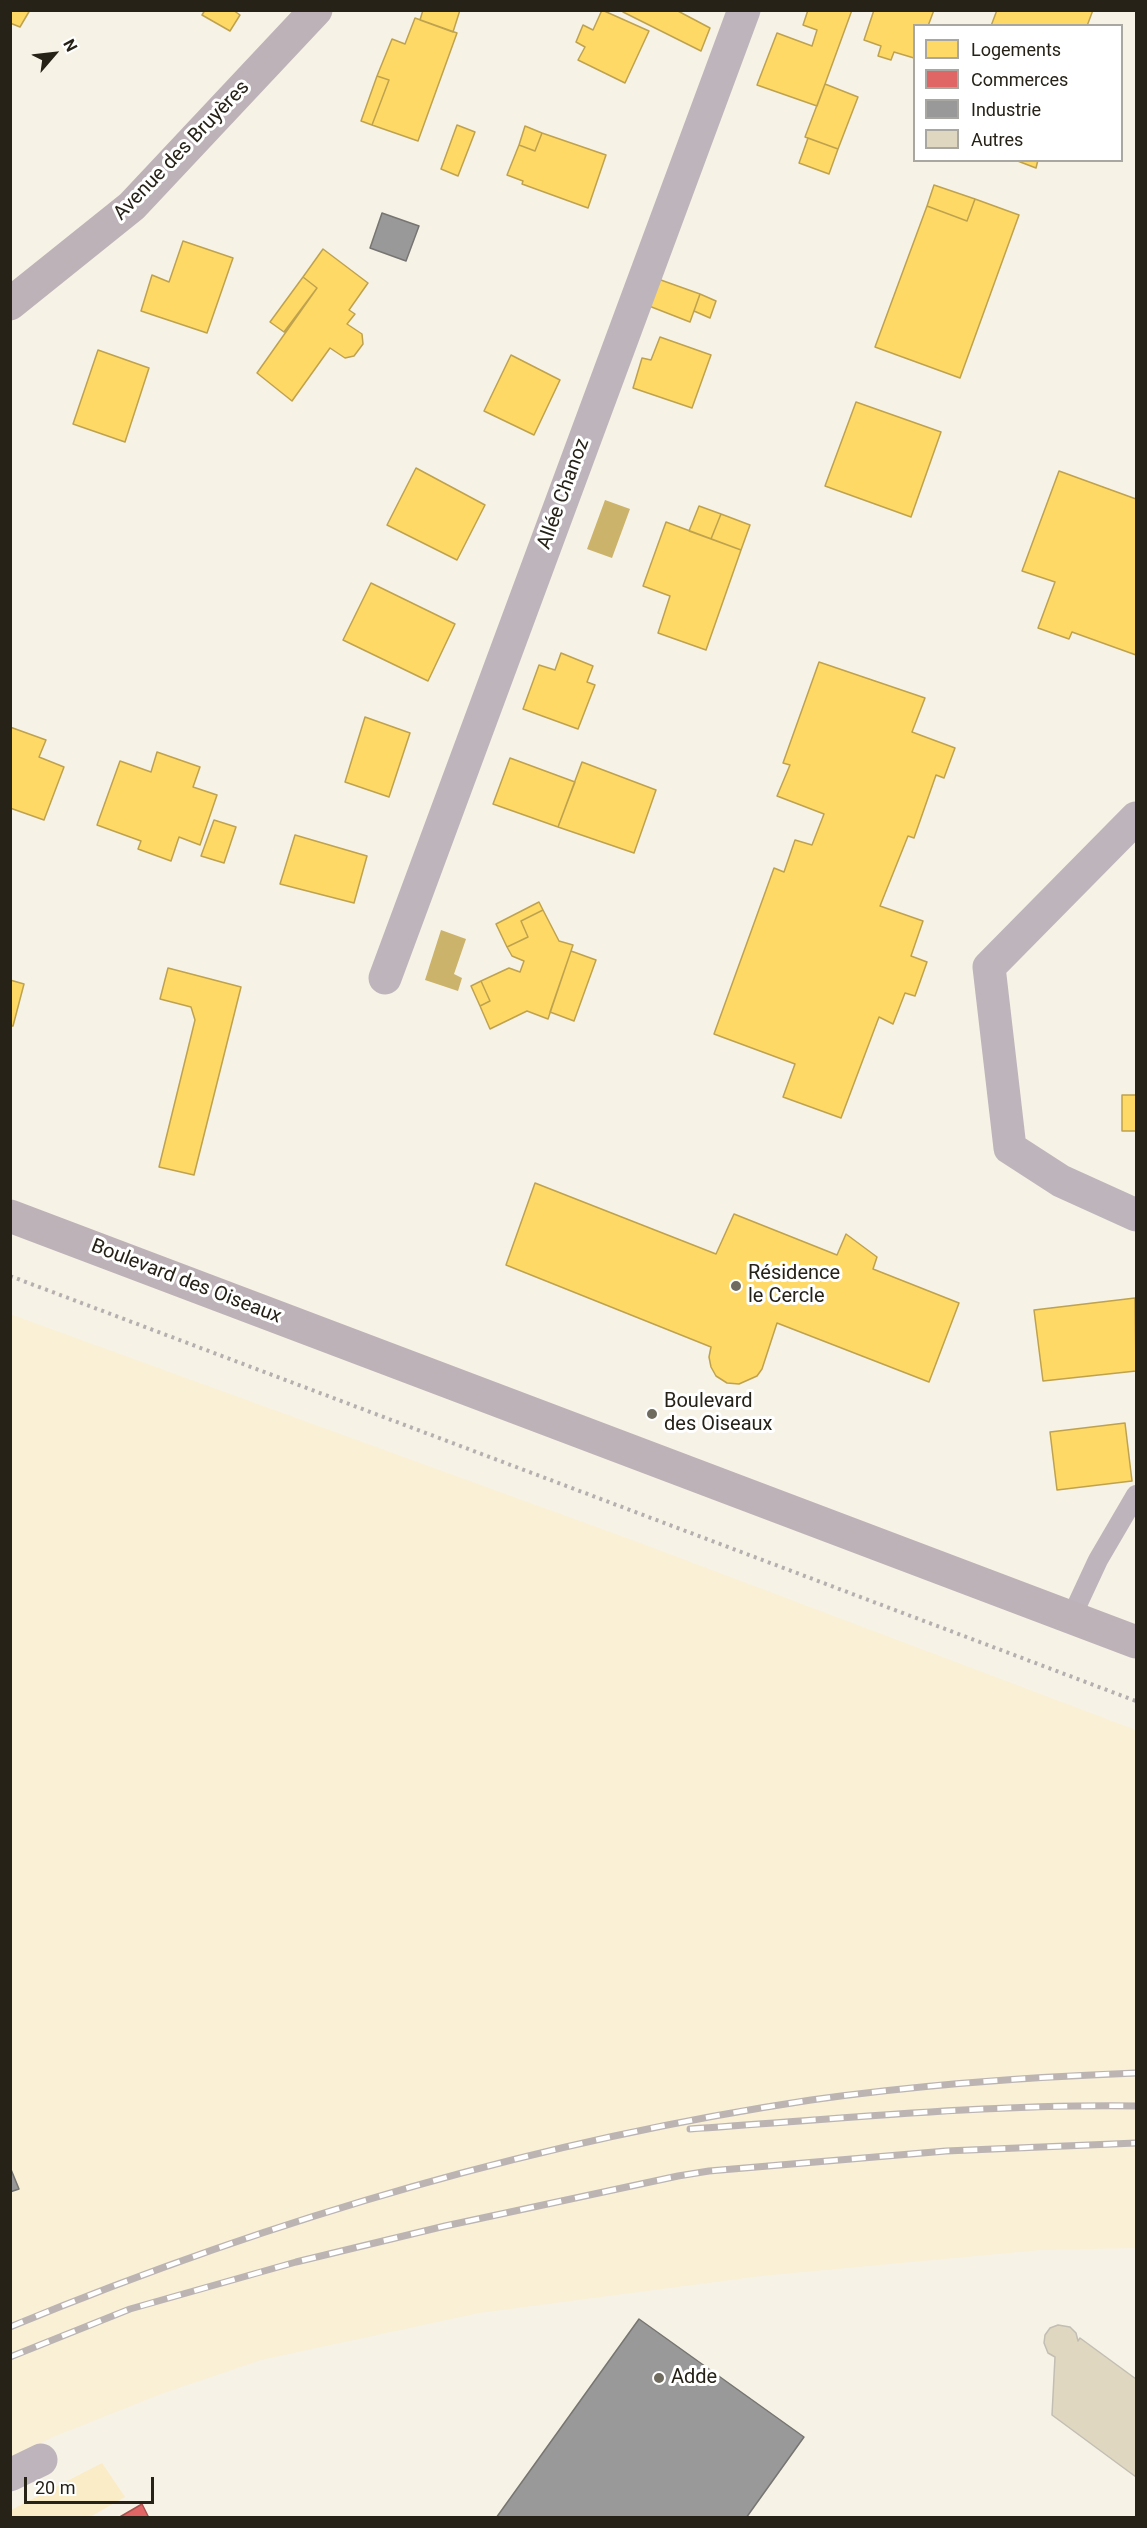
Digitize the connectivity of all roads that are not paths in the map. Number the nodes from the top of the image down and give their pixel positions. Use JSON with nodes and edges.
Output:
{"nodes":[{"id":1,"x":316,"y":10,"type":"edge"},
{"id":2,"x":744,"y":10,"type":"edge"},
{"id":3,"x":10,"y":304,"type":"edge"},
{"id":4,"x":1137,"y":819,"type":"edge"},
{"id":5,"x":385,"y":978,"type":"dead end"},
{"id":6,"x":1137,"y":1215,"type":"edge"},
{"id":7,"x":10,"y":1216,"type":"edge"},
{"id":8,"x":1137,"y":1495,"type":"edge"},
{"id":9,"x":1071,"y":1618,"type":"junction"},
{"id":10,"x":1137,"y":1642,"type":"edge"},
{"id":11,"x":41,"y":2460,"type":"dead end"},
{"id":12,"x":10,"y":2475,"type":"edge"}],
"edges":[{"from":1,"to":3,"type":"street","name":"Avenue des Bruyères"},
{"from":2,"to":5,"type":"street","name":"Allée Chanoz"},
{"from":4,"to":6,"type":"street"},
{"from":7,"to":9,"type":"street","name":"Boulevard des Oiseaux"},
{"from":8,"to":9,"type":"lane"},
{"from":9,"to":10,"type":"street","name":"Boulevard des Oiseaux"},
{"from":11,"to":12,"type":"street"}]}
